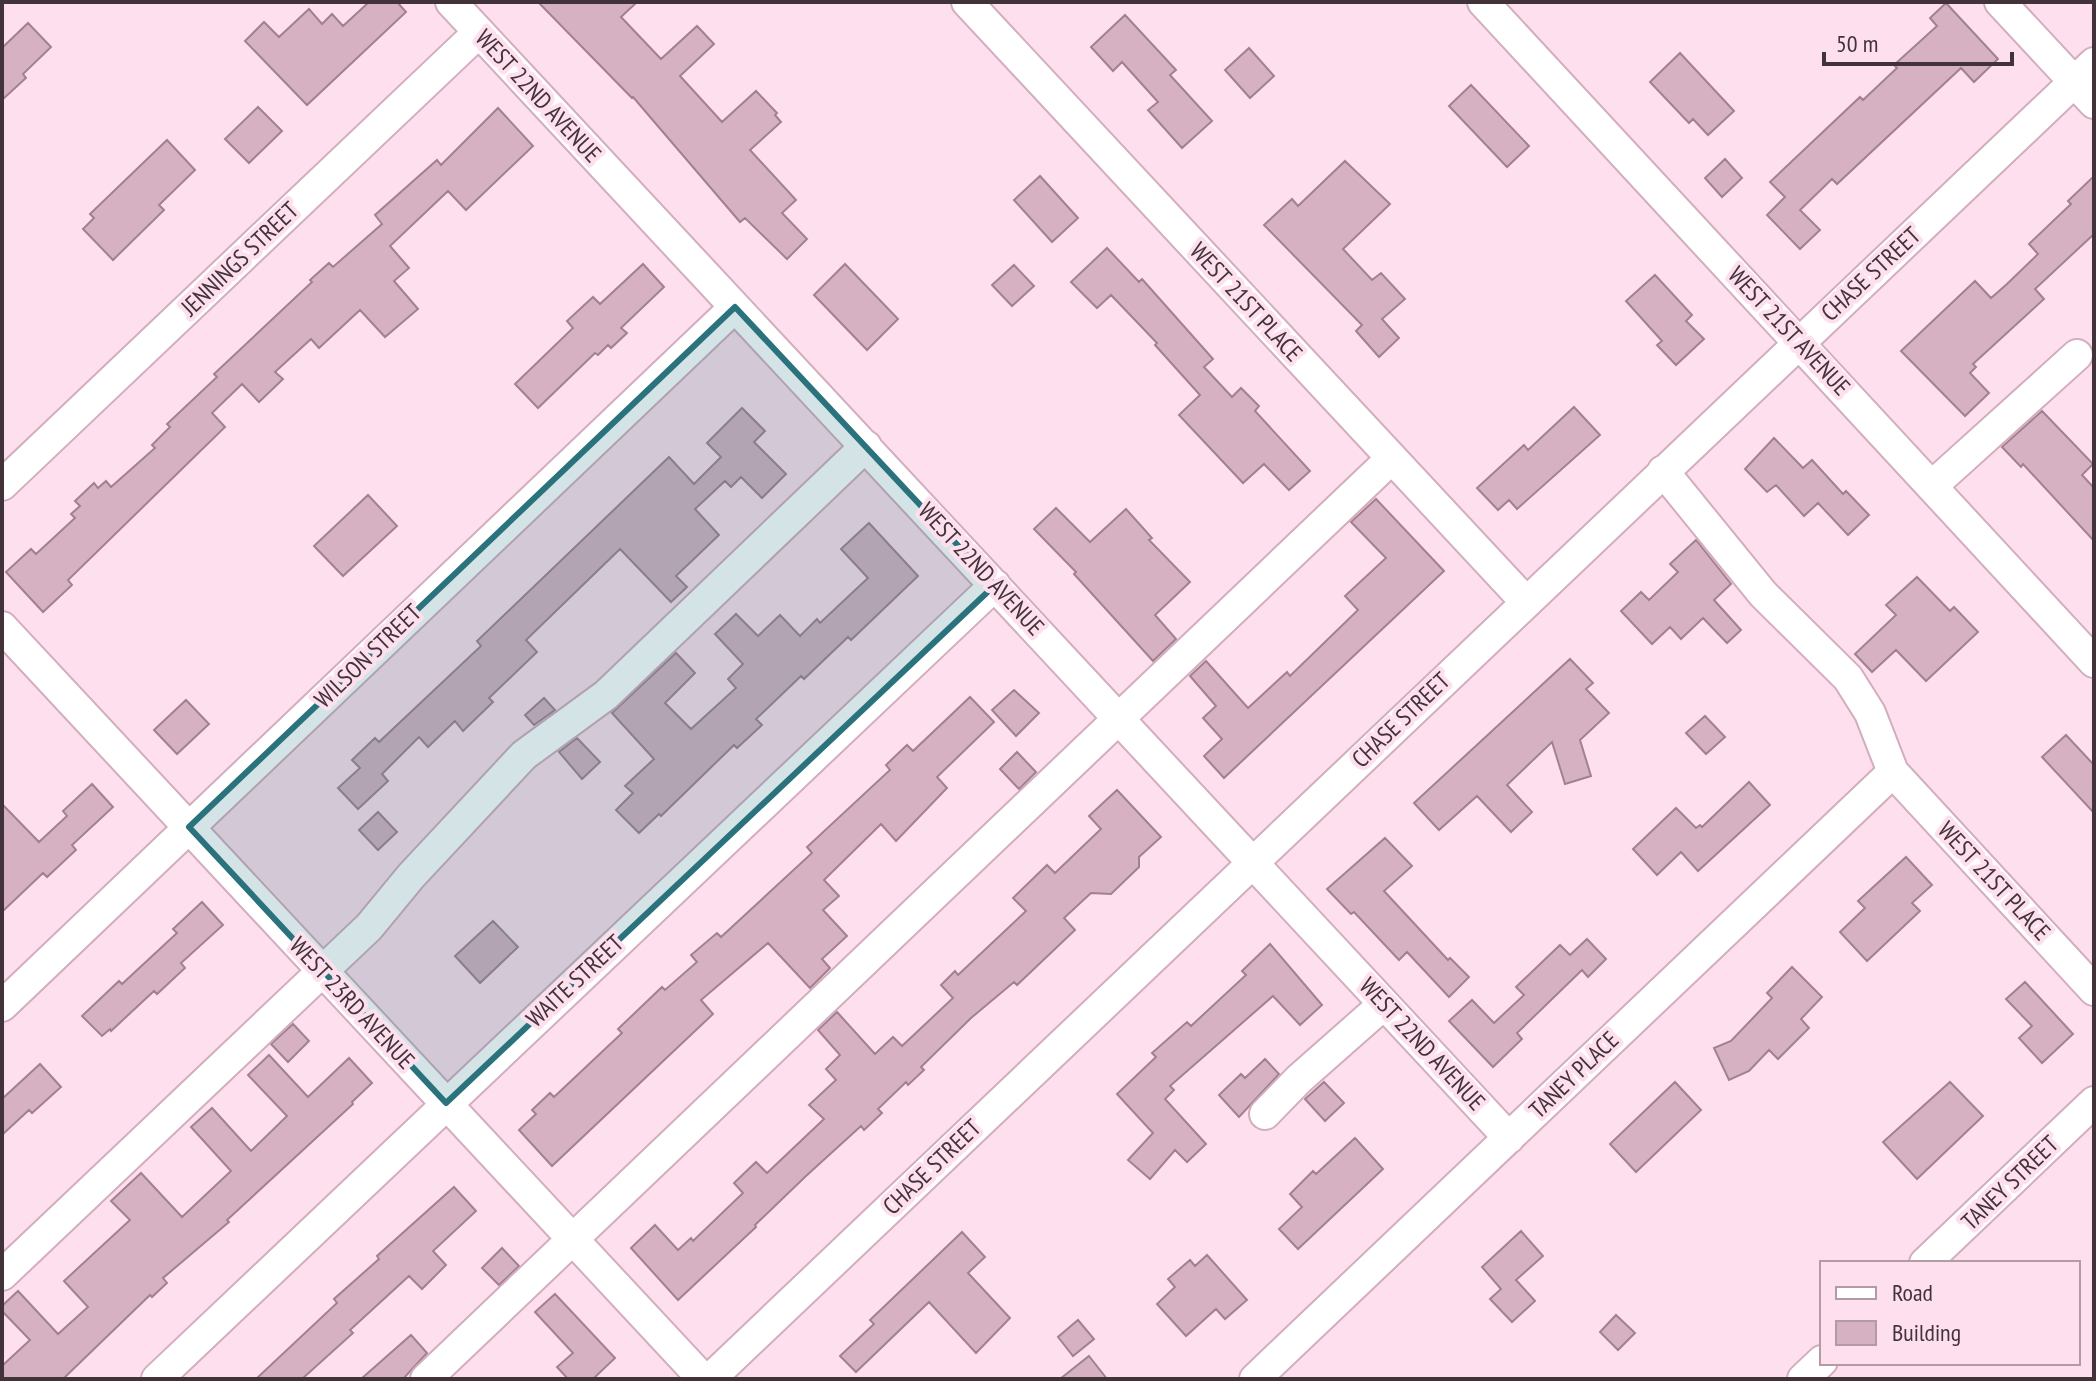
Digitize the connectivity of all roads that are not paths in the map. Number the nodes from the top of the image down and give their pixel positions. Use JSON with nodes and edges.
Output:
{"nodes":[{"id":1,"x":451,"y":2,"type":"edge"},
{"id":2,"x":967,"y":2,"type":"edge"},
{"id":3,"x":1483,"y":2,"type":"edge"},
{"id":4,"x":2000,"y":2,"type":"edge"},
{"id":5,"x":479,"y":32,"type":"junction"},
{"id":6,"x":2087,"y":83,"type":"edge"},
{"id":7,"x":735,"y":307,"type":"junction"},
{"id":8,"x":1799,"y":341,"type":"junction"},
{"id":9,"x":2077,"y":355,"type":"dead end"},
{"id":10,"x":866,"y":446,"type":"junction"},
{"id":11,"x":1392,"y":458,"type":"junction"},
{"id":12,"x":1663,"y":471,"type":"junction"},
{"id":13,"x":2,"y":485,"type":"edge"},
{"id":14,"x":1932,"y":486,"type":"junction"},
{"id":15,"x":995,"y":585,"type":"junction"},
{"id":16,"x":1526,"y":602,"type":"junction"},
{"id":17,"x":2,"y":627,"type":"edge"},
{"id":18,"x":2094,"y":662,"type":"edge"},
{"id":19,"x":1119,"y":717,"type":"junction"},
{"id":20,"x":1893,"y":772,"type":"junction"},
{"id":21,"x":189,"y":827,"type":"junction"},
{"id":22,"x":1253,"y":862,"type":"junction"},
{"id":23,"x":321,"y":970,"type":"junction"},
{"id":24,"x":2094,"y":990,"type":"edge"},
{"id":25,"x":1384,"y":1004,"type":"junction"},
{"id":26,"x":2,"y":1006,"type":"edge"},
{"id":27,"x":2094,"y":1102,"type":"edge"},
{"id":28,"x":446,"y":1103,"type":"junction"},
{"id":29,"x":1265,"y":1114,"type":"dead end"},
{"id":30,"x":1509,"y":1138,"type":"junction"},
{"id":31,"x":574,"y":1238,"type":"junction"},
{"id":32,"x":1927,"y":1261,"type":"edge"},
{"id":33,"x":2,"y":1275,"type":"edge"},
{"id":34,"x":1820,"y":1363,"type":"edge"},
{"id":35,"x":157,"y":1379,"type":"edge"},
{"id":36,"x":426,"y":1379,"type":"edge"},
{"id":37,"x":703,"y":1379,"type":"edge"},
{"id":38,"x":710,"y":1379,"type":"edge"},
{"id":39,"x":1255,"y":1379,"type":"edge"},
{"id":40,"x":1803,"y":1379,"type":"edge"}],
"edges":[{"from":1,"to":5,"type":"street","name":"WEST 22ND AVENUE"},
{"from":2,"to":11,"type":"street","name":"WEST 21ST PLACE"},
{"from":3,"to":8,"type":"street","name":"WEST 21ST AVENUE"},
{"from":4,"to":6,"type":"street"},
{"from":5,"to":7,"type":"street","name":"WEST 22ND AVENUE"},
{"from":5,"to":13,"type":"street","name":"JENNINGS STREET"},
{"from":6,"to":8,"type":"street","name":"CHASE STREET"},
{"from":7,"to":10,"type":"street","name":"WEST 22ND AVENUE"},
{"from":7,"to":21,"type":"street","name":"WILSON STREET"},
{"from":8,"to":12,"type":"street","name":"CHASE STREET"},
{"from":8,"to":14,"type":"street","name":"WEST 21ST AVENUE"},
{"from":9,"to":14,"type":"street"},
{"from":10,"to":15,"type":"street","name":"WEST 22ND AVENUE"},
{"from":10,"to":23,"type":"street"},
{"from":11,"to":16,"type":"street","name":"WEST 21ST PLACE"},
{"from":11,"to":19,"type":"street"},
{"from":12,"to":16,"type":"street","name":"CHASE STREET"},
{"from":12,"to":20,"type":"street"},
{"from":14,"to":18,"type":"street","name":"WEST 21ST AVENUE"},
{"from":15,"to":19,"type":"street","name":"WEST 22ND AVENUE"},
{"from":15,"to":28,"type":"street","name":"WAITE STREET"},
{"from":16,"to":22,"type":"street","name":"CHASE STREET"},
{"from":17,"to":21,"type":"street","name":"WEST 23RD AVENUE"},
{"from":19,"to":22,"type":"street","name":"WEST 22ND AVENUE"},
{"from":19,"to":31,"type":"street"},
{"from":20,"to":24,"type":"street","name":"WEST 21ST PLACE"},
{"from":20,"to":30,"type":"street","name":"TANEY PLACE"},
{"from":21,"to":23,"type":"street","name":"WEST 23RD AVENUE"},
{"from":21,"to":26,"type":"street","name":"WILSON STREET"},
{"from":22,"to":25,"type":"street","name":"WEST 22ND AVENUE"},
{"from":22,"to":38,"type":"street","name":"CHASE STREET"},
{"from":23,"to":28,"type":"street","name":"WEST 23RD AVENUE"},
{"from":23,"to":33,"type":"street"},
{"from":25,"to":29,"type":"street"},
{"from":25,"to":30,"type":"street","name":"WEST 22ND AVENUE"},
{"from":27,"to":32,"type":"street","name":"TANEY STREET"},
{"from":28,"to":31,"type":"street","name":"WEST 23RD AVENUE"},
{"from":28,"to":35,"type":"street","name":"WAITE STREET"},
{"from":30,"to":39,"type":"street","name":"TANEY PLACE"},
{"from":31,"to":36,"type":"street"},
{"from":31,"to":37,"type":"street","name":"WEST 23RD AVENUE"},
{"from":34,"to":40,"type":"street"}]}
